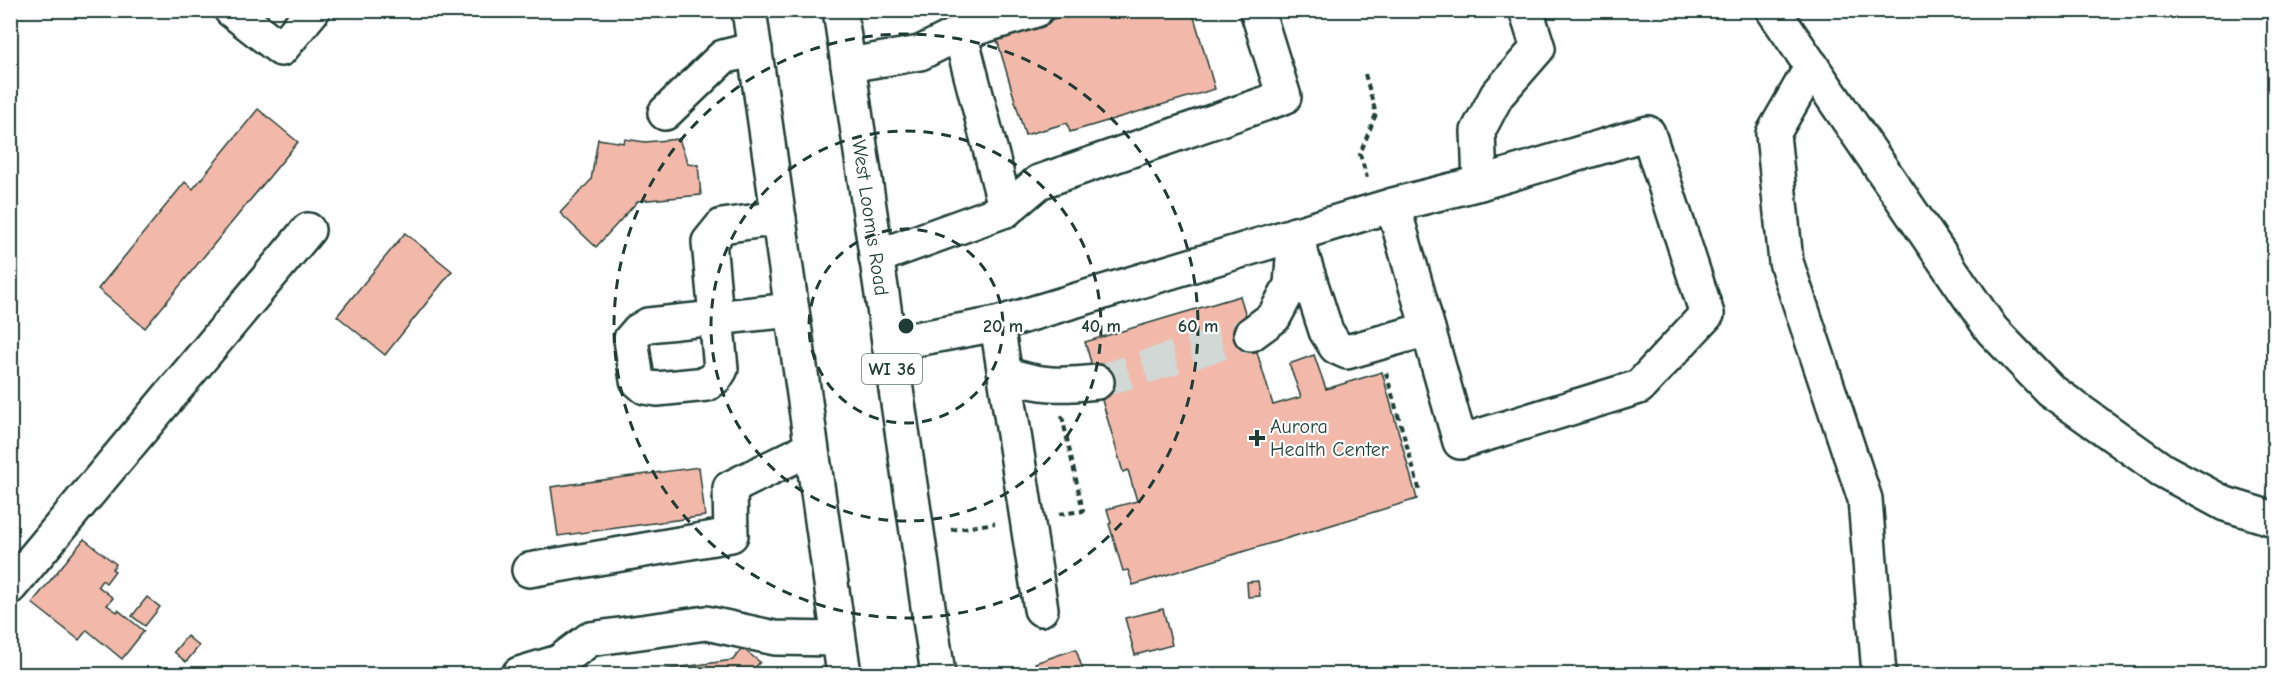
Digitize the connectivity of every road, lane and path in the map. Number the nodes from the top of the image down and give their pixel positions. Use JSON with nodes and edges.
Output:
{"nodes":[{"id":1,"x":231,"y":10,"type":"edge"},
{"id":2,"x":313,"y":10,"type":"edge"},
{"id":3,"x":749,"y":10,"type":"edge"},
{"id":4,"x":840,"y":10,"type":"edge"},
{"id":5,"x":1036,"y":10,"type":"edge"},
{"id":6,"x":1257,"y":10,"type":"edge"},
{"id":7,"x":1526,"y":10,"type":"edge"},
{"id":8,"x":1773,"y":10,"type":"edge"},
{"id":9,"x":960,"y":33,"type":"junction"},
{"id":10,"x":755,"y":49,"type":"junction"},
{"id":11,"x":848,"y":65,"type":"junction"},
{"id":12,"x":1812,"y":66,"type":"junction"},
{"id":13,"x":1365,"y":74,"type":"dead end"},
{"id":14,"x":665,"y":113,"type":"dead end"},
{"id":15,"x":1480,"y":183,"type":"junction"},
{"id":16,"x":1385,"y":208,"type":"junction"},
{"id":17,"x":1006,"y":210,"type":"junction"},
{"id":18,"x":779,"y":218,"type":"junction"},
{"id":19,"x":308,"y":230,"type":"dead end"},
{"id":20,"x":1295,"y":234,"type":"junction"},
{"id":21,"x":876,"y":257,"type":"junction"},
{"id":22,"x":792,"y":310,"type":"junction"},
{"id":23,"x":997,"y":324,"type":"junction"},
{"id":24,"x":1428,"y":329,"type":"junction"},
{"id":25,"x":1251,"y":334,"type":"tunnel mouth"},
{"id":26,"x":888,"y":344,"type":"junction"},
{"id":27,"x":1384,"y":365,"type":"dead end"},
{"id":28,"x":1005,"y":374,"type":"junction"},
{"id":29,"x":1097,"y":382,"type":"tunnel mouth"},
{"id":30,"x":811,"y":448,"type":"junction"},
{"id":31,"x":1420,"y":492,"type":"dead end"},
{"id":32,"x":2274,"y":519,"type":"edge"},
{"id":33,"x":529,"y":570,"type":"dead end"},
{"id":34,"x":10,"y":587,"type":"edge"},
{"id":35,"x":1041,"y":609,"type":"dead end"},
{"id":36,"x":838,"y":639,"type":"junction"},
{"id":37,"x":519,"y":675,"type":"edge"},
{"id":38,"x":843,"y":675,"type":"edge"},
{"id":39,"x":938,"y":675,"type":"edge"},
{"id":40,"x":1879,"y":675,"type":"edge"}],
"edges":[{"from":1,"to":2,"type":"main road"},
{"from":3,"to":10,"type":"main road"},
{"from":4,"to":11,"type":"main road","name":"West Loomis Road","number":"WI 36"},
{"from":5,"to":9,"type":"main road"},
{"from":6,"to":17,"type":"main road"},
{"from":7,"to":15,"type":"main road"},
{"from":8,"to":12,"type":"main road"},
{"from":9,"to":11,"type":"main road"},
{"from":9,"to":17,"type":"main road"},
{"from":10,"to":14,"type":"main road"},
{"from":10,"to":18,"type":"main road"},
{"from":11,"to":21,"type":"main road","name":"West Loomis Road","number":"WI 36"},
{"from":12,"to":32,"type":"main road"},
{"from":12,"to":40,"type":"main road"},
{"from":13,"to":16,"type":"path"},
{"from":15,"to":16,"type":"main road"},
{"from":15,"to":24,"type":"main road"},
{"from":16,"to":20,"type":"main road"},
{"from":16,"to":24,"type":"main road"},
{"from":17,"to":21,"type":"main road"},
{"from":18,"to":22,"type":"main road"},
{"from":18,"to":22,"type":"main road"},
{"from":19,"to":34,"type":"main road"},
{"from":20,"to":23,"type":"main road"},
{"from":20,"to":24,"type":"main road"},
{"from":20,"to":25,"type":"main road"},
{"from":21,"to":26,"type":"main road","name":"West Loomis Road","number":"WI 36"},
{"from":22,"to":30,"type":"main road"},
{"from":23,"to":26,"type":"main road"},
{"from":23,"to":28,"type":"main road"},
{"from":26,"to":39,"type":"main road","name":"West Loomis Road","number":"WI 36"},
{"from":27,"to":31,"type":"path"},
{"from":28,"to":29,"type":"main road"},
{"from":28,"to":35,"type":"main road"},
{"from":30,"to":33,"type":"main road"},
{"from":30,"to":36,"type":"main road"},
{"from":36,"to":37,"type":"main road"},
{"from":36,"to":38,"type":"main road"}]}
